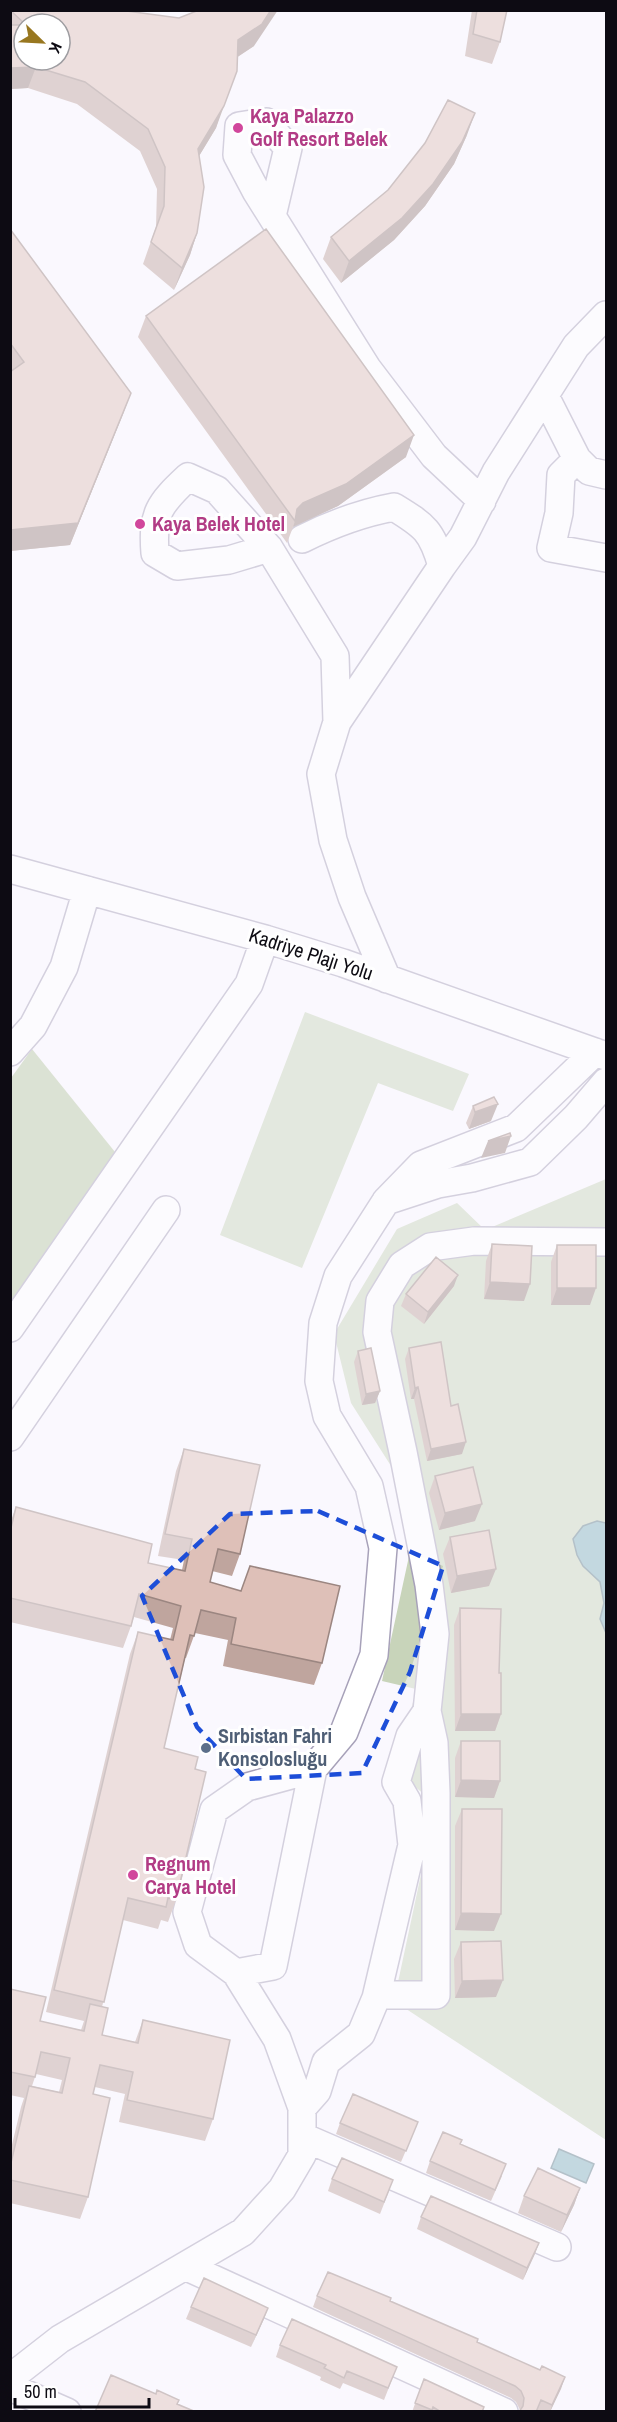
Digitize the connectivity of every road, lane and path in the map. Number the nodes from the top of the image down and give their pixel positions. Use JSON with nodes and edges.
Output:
{"nodes":[{"id":1,"x":272,"y":216,"type":"dead end"},
{"id":2,"x":606,"y":315,"type":"edge"},
{"id":3,"x":545,"y":396,"type":"junction"},
{"id":4,"x":577,"y":459,"type":"junction"},
{"id":5,"x":606,"y":475,"type":"edge"},
{"id":6,"x":482,"y":501,"type":"junction"},
{"id":7,"x":302,"y":539,"type":"dead end"},
{"id":8,"x":269,"y":548,"type":"dead end"},
{"id":9,"x":606,"y":558,"type":"edge"},
{"id":10,"x":442,"y":566,"type":"junction"},
{"id":11,"x":338,"y":722,"type":"junction"},
{"id":12,"x":10,"y":868,"type":"edge"},
{"id":13,"x":87,"y":890,"type":"junction"},
{"id":14,"x":265,"y":939,"type":"junction"},
{"id":15,"x":387,"y":979,"type":"junction"},
{"id":16,"x":10,"y":1052,"type":"edge"},
{"id":17,"x":601,"y":1054,"type":"edge"},
{"id":18,"x":606,"y":1082,"type":"edge"},
{"id":19,"x":386,"y":1201,"type":"junction"},
{"id":20,"x":166,"y":1210,"type":"dead end"},
{"id":21,"x":606,"y":1242,"type":"edge"},
{"id":22,"x":10,"y":1329,"type":"edge"},
{"id":23,"x":10,"y":1437,"type":"edge"},
{"id":24,"x":427,"y":1710,"type":"junction"},
{"id":25,"x":313,"y":1769,"type":"junction"},
{"id":26,"x":236,"y":1972,"type":"junction"},
{"id":27,"x":377,"y":1995,"type":"junction"},
{"id":28,"x":302,"y":2108,"type":"junction"},
{"id":29,"x":303,"y":2137,"type":"junction"},
{"id":30,"x":557,"y":2247,"type":"dead end"},
{"id":31,"x":185,"y":2266,"type":"junction"},
{"id":32,"x":10,"y":2378,"type":"edge"},
{"id":33,"x":10,"y":2387,"type":"edge"},
{"id":34,"x":67,"y":2412,"type":"edge"},
{"id":35,"x":504,"y":2412,"type":"edge"}],
"edges":[{"from":1,"to":6,"type":"street"},
{"from":2,"to":3,"type":"street"},
{"from":3,"to":4,"type":"street"},
{"from":3,"to":6,"type":"street"},
{"from":4,"to":5,"type":"street"},
{"from":4,"to":9,"type":"street"},
{"from":6,"to":10,"type":"street"},
{"from":7,"to":10,"type":"street"},
{"from":8,"to":11,"type":"street"},
{"from":10,"to":11,"type":"street"},
{"from":11,"to":15,"type":"street"},
{"from":12,"to":13,"type":"street","name":"Kadriye Plajı Yolu"},
{"from":13,"to":14,"type":"street","name":"Kadriye Plajı Yolu"},
{"from":13,"to":16,"type":"street"},
{"from":14,"to":15,"type":"street","name":"Kadriye Plajı Yolu"},
{"from":14,"to":22,"type":"street"},
{"from":15,"to":17,"type":"street","name":"Kadriye Plajı Yolu"},
{"from":17,"to":19,"type":"street"},
{"from":18,"to":19,"type":"street"},
{"from":19,"to":25,"type":"street"},
{"from":20,"to":23,"type":"street"},
{"from":21,"to":24,"type":"street"},
{"from":24,"to":27,"type":"street"},
{"from":24,"to":27,"type":"street"},
{"from":25,"to":26,"type":"street"},
{"from":25,"to":26,"type":"street"},
{"from":26,"to":28,"type":"street"},
{"from":27,"to":28,"type":"street"},
{"from":28,"to":29,"type":"street"},
{"from":29,"to":30,"type":"street"},
{"from":29,"to":31,"type":"street"},
{"from":31,"to":32,"type":"street"},
{"from":31,"to":35,"type":"street"},
{"from":33,"to":34,"type":"street"}]}
